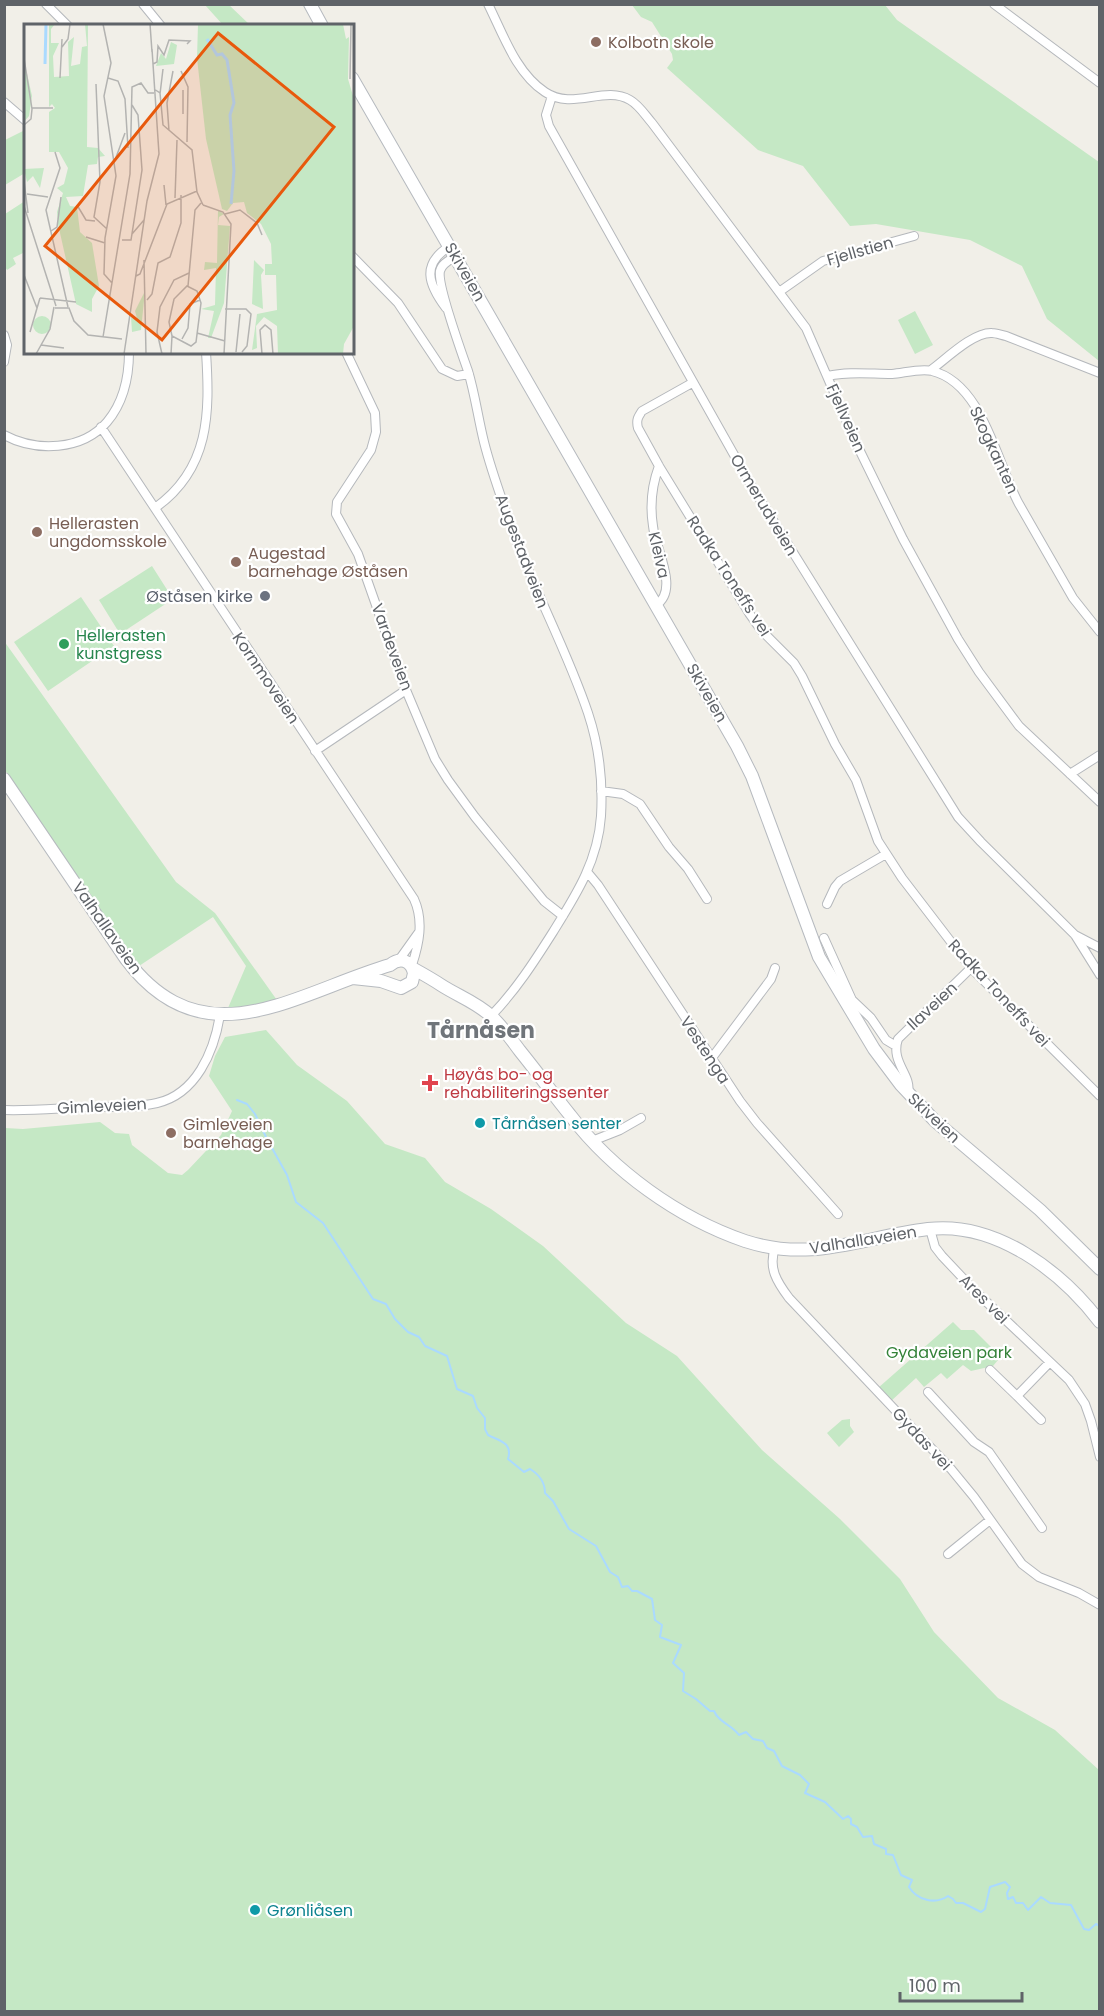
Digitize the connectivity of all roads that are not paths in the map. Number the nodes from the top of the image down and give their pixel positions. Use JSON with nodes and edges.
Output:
{"nodes":[{"id":1,"x":46,"y":4,"type":"edge"},
{"id":2,"x":143,"y":4,"type":"edge"},
{"id":3,"x":310,"y":4,"type":"edge"},
{"id":4,"x":488,"y":4,"type":"edge"},
{"id":5,"x":994,"y":4,"type":"edge"},
{"id":6,"x":66,"y":24,"type":"edge"},
{"id":7,"x":159,"y":24,"type":"edge"},
{"id":8,"x":321,"y":24,"type":"edge"},
{"id":9,"x":354,"y":81,"type":"edge"},
{"id":10,"x":1100,"y":83,"type":"edge"},
{"id":11,"x":552,"y":96,"type":"junction"},
{"id":12,"x":4,"y":102,"type":"edge"},
{"id":13,"x":24,"y":119,"type":"edge"},
{"id":14,"x":914,"y":236,"type":"dead end"},
{"id":15,"x":453,"y":251,"type":"junction"},
{"id":16,"x":354,"y":257,"type":"edge"},
{"id":17,"x":779,"y":292,"type":"junction"},
{"id":18,"x":4,"y":335,"type":"edge"},
{"id":19,"x":129,"y":354,"type":"edge"},
{"id":20,"x":206,"y":354,"type":"edge"},
{"id":21,"x":347,"y":354,"type":"edge"},
{"id":22,"x":4,"y":362,"type":"edge"},
{"id":23,"x":931,"y":370,"type":"junction"},
{"id":24,"x":1100,"y":373,"type":"edge"},
{"id":25,"x":469,"y":374,"type":"junction"},
{"id":26,"x":828,"y":376,"type":"junction"},
{"id":27,"x":692,"y":383,"type":"junction"},
{"id":28,"x":101,"y":427,"type":"junction"},
{"id":29,"x":4,"y":435,"type":"edge"},
{"id":30,"x":659,"y":466,"type":"junction"},
{"id":31,"x":155,"y":508,"type":"junction"},
{"id":32,"x":656,"y":605,"type":"junction"},
{"id":33,"x":1100,"y":632,"type":"edge"},
{"id":34,"x":406,"y":690,"type":"junction"},
{"id":35,"x":315,"y":751,"type":"junction"},
{"id":36,"x":1100,"y":755,"type":"edge"},
{"id":37,"x":1070,"y":774,"type":"junction"},
{"id":38,"x":4,"y":779,"type":"edge"},
{"id":39,"x":601,"y":791,"type":"junction"},
{"id":40,"x":1100,"y":802,"type":"edge"},
{"id":41,"x":886,"y":854,"type":"junction"},
{"id":42,"x":588,"y":873,"type":"junction"},
{"id":43,"x":707,"y":899,"type":"dead end"},
{"id":44,"x":827,"y":904,"type":"dead end"},
{"id":45,"x":563,"y":916,"type":"junction"},
{"id":46,"x":419,"y":931,"type":"junction"},
{"id":47,"x":1075,"y":935,"type":"junction"},
{"id":48,"x":824,"y":938,"type":"dead end"},
{"id":49,"x":1100,"y":948,"type":"edge"},
{"id":50,"x":395,"y":962,"type":"junction"},
{"id":51,"x":413,"y":968,"type":"junction"},
{"id":52,"x":775,"y":968,"type":"dead end"},
{"id":53,"x":971,"y":968,"type":"junction"},
{"id":54,"x":1100,"y":975,"type":"edge"},
{"id":55,"x":353,"y":978,"type":"junction"},
{"id":56,"x":390,"y":983,"type":"junction"},
{"id":57,"x":409,"y":985,"type":"junction"},
{"id":58,"x":443,"y":986,"type":"junction"},
{"id":59,"x":220,"y":1015,"type":"junction"},
{"id":60,"x":491,"y":1016,"type":"junction"},
{"id":61,"x":896,"y":1046,"type":"junction"},
{"id":62,"x":711,"y":1059,"type":"junction"},
{"id":63,"x":908,"y":1093,"type":"junction"},
{"id":64,"x":1100,"y":1096,"type":"edge"},
{"id":65,"x":4,"y":1110,"type":"edge"},
{"id":66,"x":641,"y":1118,"type":"dead end"},
{"id":67,"x":592,"y":1141,"type":"junction"},
{"id":68,"x":838,"y":1214,"type":"dead end"},
{"id":69,"x":930,"y":1229,"type":"junction"},
{"id":70,"x":774,"y":1248,"type":"junction"},
{"id":71,"x":1100,"y":1269,"type":"edge"},
{"id":72,"x":1100,"y":1322,"type":"edge"},
{"id":73,"x":1050,"y":1362,"type":"junction"},
{"id":74,"x":990,"y":1370,"type":"dead end"},
{"id":75,"x":928,"y":1392,"type":"dead end"},
{"id":76,"x":1017,"y":1396,"type":"junction"},
{"id":77,"x":1041,"y":1420,"type":"dead end"},
{"id":78,"x":1100,"y":1457,"type":"edge"},
{"id":79,"x":990,"y":1520,"type":"junction"},
{"id":80,"x":1042,"y":1528,"type":"dead end"},
{"id":81,"x":948,"y":1554,"type":"dead end"},
{"id":82,"x":1100,"y":1605,"type":"edge"}],
"edges":[{"from":1,"to":6,"type":"street"},
{"from":2,"to":7,"type":"street"},
{"from":3,"to":8,"type":"street"},
{"from":4,"to":11,"type":"street"},
{"from":5,"to":10,"type":"street"},
{"from":9,"to":15,"type":"street","name":"Skiveien"},
{"from":11,"to":17,"type":"street","name":"Fjellveien"},
{"from":11,"to":27,"type":"street","name":"Ormerudveien"},
{"from":12,"to":13,"type":"street"},
{"from":14,"to":17,"type":"street","name":"Fjellstien"},
{"from":15,"to":25,"type":"street","name":"Augestadveien"},
{"from":15,"to":32,"type":"street","name":"Skiveien"},
{"from":16,"to":25,"type":"street"},
{"from":17,"to":26,"type":"street","name":"Fjellveien"},
{"from":18,"to":22,"type":"street"},
{"from":19,"to":28,"type":"street"},
{"from":20,"to":31,"type":"street"},
{"from":21,"to":34,"type":"street","name":"Vardeveien"},
{"from":23,"to":24,"type":"street"},
{"from":23,"to":26,"type":"street"},
{"from":23,"to":33,"type":"street","name":"Skogkanten"},
{"from":25,"to":39,"type":"street","name":"Augestadveien"},
{"from":26,"to":37,"type":"street","name":"Fjellveien"},
{"from":27,"to":30,"type":"street","name":"Radka Toneffs vei"},
{"from":27,"to":47,"type":"street","name":"Ormerudveien"},
{"from":28,"to":29,"type":"street"},
{"from":28,"to":31,"type":"street","name":"Kornmoveien"},
{"from":30,"to":32,"type":"street","name":"Kleiva"},
{"from":30,"to":41,"type":"street","name":"Radka Toneffs vei"},
{"from":31,"to":35,"type":"street","name":"Kornmoveien"},
{"from":32,"to":63,"type":"street","name":"Skiveien"},
{"from":34,"to":35,"type":"street"},
{"from":34,"to":45,"type":"street","name":"Vardeveien"},
{"from":35,"to":46,"type":"street","name":"Kornmoveien"},
{"from":36,"to":37,"type":"street"},
{"from":37,"to":40,"type":"street","name":"Fjellveien"},
{"from":38,"to":59,"type":"street","name":"Valhallaveien"},
{"from":39,"to":42,"type":"street","name":"Augestadveien"},
{"from":39,"to":43,"type":"street"},
{"from":41,"to":44,"type":"street"},
{"from":41,"to":53,"type":"street","name":"Radka Toneffs vei"},
{"from":42,"to":45,"type":"street","name":"Augestadveien"},
{"from":42,"to":62,"type":"street","name":"Vestenga"},
{"from":45,"to":60,"type":"street","name":"Augestadveien"},
{"from":46,"to":50,"type":"street"},
{"from":46,"to":51,"type":"street","name":"Kornmoveien"},
{"from":47,"to":49,"type":"street"},
{"from":47,"to":54,"type":"street","name":"Ormerudveien"},
{"from":48,"to":61,"type":"street","name":"Ilaveien"},
{"from":50,"to":51,"type":"street"},
{"from":50,"to":55,"type":"street","name":"Valhallaveien"},
{"from":50,"to":56,"type":"street"},
{"from":51,"to":57,"type":"street"},
{"from":51,"to":58,"type":"street","name":"Valhallaveien"},
{"from":52,"to":62,"type":"street"},
{"from":53,"to":61,"type":"street","name":"Ilaveien"},
{"from":53,"to":64,"type":"street","name":"Radka Toneffs vei"},
{"from":55,"to":56,"type":"street","name":"Valhallaveien"},
{"from":55,"to":59,"type":"street","name":"Valhallaveien"},
{"from":56,"to":57,"type":"street"},
{"from":57,"to":58,"type":"street","name":"Valhallaveien"},
{"from":58,"to":60,"type":"street","name":"Valhallaveien"},
{"from":59,"to":65,"type":"street","name":"Gimleveien"},
{"from":60,"to":67,"type":"street","name":"Valhallaveien"},
{"from":61,"to":63,"type":"street","name":"Ilaveien"},
{"from":62,"to":68,"type":"street","name":"Vestenga"},
{"from":63,"to":71,"type":"street","name":"Skiveien"},
{"from":66,"to":67,"type":"street"},
{"from":67,"to":70,"type":"street","name":"Valhallaveien"},
{"from":69,"to":70,"type":"street","name":"Valhallaveien"},
{"from":69,"to":72,"type":"street","name":"Valhallaveien"},
{"from":69,"to":73,"type":"street","name":"Ares vei"},
{"from":70,"to":79,"type":"street","name":"Gydas vei"},
{"from":73,"to":76,"type":"street"},
{"from":73,"to":78,"type":"street","name":"Ares vei"},
{"from":74,"to":76,"type":"street"},
{"from":75,"to":80,"type":"street"},
{"from":76,"to":77,"type":"street"},
{"from":79,"to":81,"type":"street"},
{"from":79,"to":82,"type":"street","name":"Gydas vei"}]}
